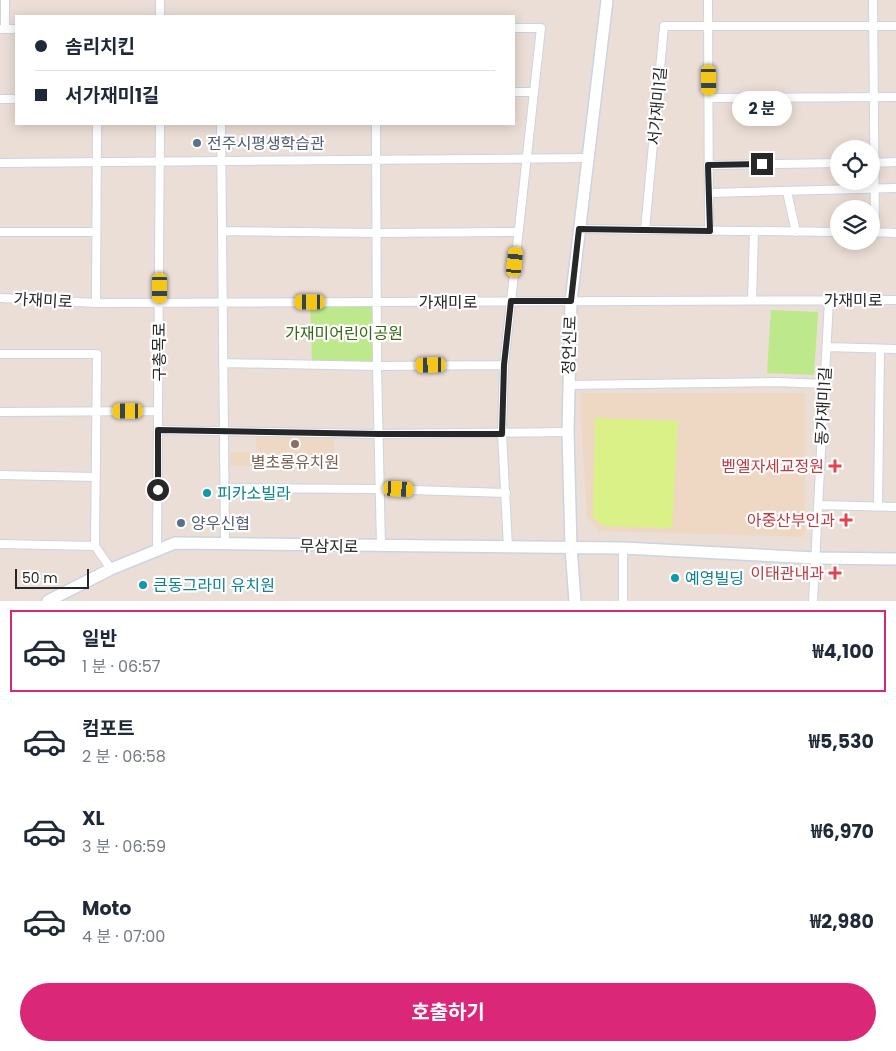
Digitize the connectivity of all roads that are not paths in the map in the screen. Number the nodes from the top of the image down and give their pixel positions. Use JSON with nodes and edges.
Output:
{"nodes":[{"id":1,"x":5,"y":0,"type":"edge"},
{"id":2,"x":160,"y":0,"type":"edge"},
{"id":3,"x":607,"y":0,"type":"edge"},
{"id":4,"x":708,"y":0,"type":"edge"},
{"id":5,"x":873,"y":0,"type":"edge"},
{"id":6,"x":160,"y":15,"type":"edge"},
{"id":7,"x":708,"y":26,"type":"junction"},
{"id":8,"x":873,"y":26,"type":"junction"},
{"id":9,"x":896,"y":26,"type":"edge"},
{"id":10,"x":515,"y":28,"type":"edge"},
{"id":11,"x":3,"y":29,"type":"edge"},
{"id":12,"x":515,"y":92,"type":"edge"},
{"id":13,"x":533,"y":92,"type":"junction"},
{"id":14,"x":873,"y":97,"type":"junction"},
{"id":15,"x":896,"y":97,"type":"edge"},
{"id":16,"x":709,"y":98,"type":"junction"},
{"id":17,"x":0,"y":99,"type":"edge"},
{"id":18,"x":15,"y":99,"type":"edge"},
{"id":19,"x":97,"y":125,"type":"edge"},
{"id":20,"x":160,"y":125,"type":"edge"},
{"id":21,"x":221,"y":125,"type":"edge"},
{"id":22,"x":376,"y":125,"type":"edge"},
{"id":23,"x":873,"y":140,"type":"edge"},
{"id":24,"x":589,"y":158,"type":"junction"},
{"id":25,"x":526,"y":159,"type":"junction"},
{"id":26,"x":376,"y":160,"type":"junction"},
{"id":27,"x":222,"y":161,"type":"junction"},
{"id":28,"x":97,"y":162,"type":"junction"},
{"id":29,"x":160,"y":162,"type":"junction"},
{"id":30,"x":896,"y":162,"type":"edge"},
{"id":31,"x":0,"y":163,"type":"edge"},
{"id":32,"x":830,"y":163,"type":"edge"},
{"id":33,"x":880,"y":163,"type":"edge"},
{"id":34,"x":708,"y":165,"type":"junction"},
{"id":35,"x":896,"y":188,"type":"edge"},
{"id":36,"x":880,"y":189,"type":"edge"},
{"id":37,"x":846,"y":190,"type":"edge"},
{"id":38,"x":788,"y":192,"type":"junction"},
{"id":39,"x":710,"y":193,"type":"junction"},
{"id":40,"x":579,"y":229,"type":"junction"},
{"id":41,"x":645,"y":230,"type":"junction"},
{"id":42,"x":222,"y":231,"type":"junction"},
{"id":43,"x":710,"y":231,"type":"junction"},
{"id":44,"x":754,"y":231,"type":"junction"},
{"id":45,"x":0,"y":232,"type":"edge"},
{"id":46,"x":96,"y":232,"type":"junction"},
{"id":47,"x":518,"y":232,"type":"junction"},
{"id":48,"x":796,"y":232,"type":"junction"},
{"id":49,"x":830,"y":232,"type":"edge"},
{"id":50,"x":880,"y":232,"type":"edge"},
{"id":51,"x":377,"y":233,"type":"junction"},
{"id":52,"x":896,"y":233,"type":"edge"},
{"id":53,"x":0,"y":298,"type":"edge"},
{"id":54,"x":752,"y":300,"type":"junction"},
{"id":55,"x":829,"y":300,"type":"junction"},
{"id":56,"x":896,"y":300,"type":"edge"},
{"id":57,"x":511,"y":301,"type":"junction"},
{"id":58,"x":571,"y":301,"type":"junction"},
{"id":59,"x":159,"y":302,"type":"junction"},
{"id":60,"x":223,"y":302,"type":"junction"},
{"id":61,"x":378,"y":302,"type":"junction"},
{"id":62,"x":96,"y":303,"type":"junction"},
{"id":63,"x":826,"y":347,"type":"junction"},
{"id":64,"x":880,"y":349,"type":"junction"},
{"id":65,"x":896,"y":349,"type":"edge"},
{"id":66,"x":0,"y":354,"type":"edge"},
{"id":67,"x":223,"y":363,"type":"junction"},
{"id":68,"x":504,"y":365,"type":"junction"},
{"id":69,"x":377,"y":366,"type":"junction"},
{"id":70,"x":824,"y":384,"type":"junction"},
{"id":71,"x":568,"y":385,"type":"junction"},
{"id":72,"x":97,"y":411,"type":"junction"},
{"id":73,"x":158,"y":411,"type":"junction"},
{"id":74,"x":0,"y":412,"type":"edge"},
{"id":75,"x":158,"y":430,"type":"junction"},
{"id":76,"x":224,"y":431,"type":"junction"},
{"id":77,"x":568,"y":432,"type":"junction"},
{"id":78,"x":379,"y":434,"type":"junction"},
{"id":79,"x":502,"y":434,"type":"junction"},
{"id":80,"x":0,"y":475,"type":"edge"},
{"id":81,"x":96,"y":477,"type":"junction"},
{"id":82,"x":224,"y":488,"type":"junction"},
{"id":83,"x":380,"y":488,"type":"junction"},
{"id":84,"x":506,"y":493,"type":"junction"},
{"id":85,"x":818,"y":505,"type":"junction"},
{"id":86,"x":878,"y":506,"type":"junction"},
{"id":87,"x":896,"y":507,"type":"edge"},
{"id":88,"x":0,"y":544,"type":"edge"},
{"id":89,"x":225,"y":544,"type":"junction"},
{"id":90,"x":95,"y":546,"type":"junction"},
{"id":91,"x":381,"y":546,"type":"junction"},
{"id":92,"x":508,"y":547,"type":"junction"},
{"id":93,"x":571,"y":547,"type":"junction"},
{"id":94,"x":623,"y":548,"type":"junction"},
{"id":95,"x":157,"y":550,"type":"junction"},
{"id":96,"x":815,"y":558,"type":"junction"},
{"id":97,"x":896,"y":558,"type":"edge"},
{"id":98,"x":112,"y":569,"type":"junction"},
{"id":99,"x":55,"y":599,"type":"edge"},
{"id":100,"x":575,"y":601,"type":"edge"},
{"id":101,"x":623,"y":601,"type":"edge"},
{"id":102,"x":813,"y":601,"type":"edge"}],
"edges":[{"from":1,"to":11,"type":"street"},
{"from":2,"to":6,"type":"street"},
{"from":3,"to":24,"type":"street","name":"정언신로"},
{"from":4,"to":7,"type":"street"},
{"from":5,"to":8,"type":"street"},
{"from":7,"to":8,"type":"street","name":"서가재미1길"},
{"from":7,"to":16,"type":"street"},
{"from":7,"to":41,"type":"street","name":"서가재미1길"},
{"from":8,"to":9,"type":"street","name":"서가재미1길"},
{"from":8,"to":14,"type":"street"},
{"from":10,"to":13,"type":"street"},
{"from":12,"to":13,"type":"street"},
{"from":13,"to":25,"type":"street"},
{"from":14,"to":15,"type":"street"},
{"from":14,"to":16,"type":"street"},
{"from":14,"to":23,"type":"street"},
{"from":16,"to":34,"type":"street"},
{"from":17,"to":18,"type":"street"},
{"from":19,"to":28,"type":"street"},
{"from":20,"to":29,"type":"street","name":"구총목로"},
{"from":21,"to":27,"type":"street"},
{"from":22,"to":26,"type":"street"},
{"from":24,"to":25,"type":"street"},
{"from":24,"to":40,"type":"street","name":"정언신로"},
{"from":25,"to":26,"type":"street"},
{"from":25,"to":47,"type":"street"},
{"from":26,"to":27,"type":"street"},
{"from":26,"to":51,"type":"street"},
{"from":27,"to":29,"type":"street"},
{"from":27,"to":42,"type":"street"},
{"from":28,"to":29,"type":"street"},
{"from":28,"to":31,"type":"street"},
{"from":28,"to":46,"type":"street"},
{"from":29,"to":59,"type":"street","name":"구총목로"},
{"from":30,"to":33,"type":"street"},
{"from":32,"to":34,"type":"street"},
{"from":34,"to":39,"type":"street"},
{"from":35,"to":36,"type":"street"},
{"from":37,"to":38,"type":"street"},
{"from":38,"to":39,"type":"street"},
{"from":38,"to":48,"type":"street"},
{"from":39,"to":43,"type":"street"},
{"from":40,"to":41,"type":"street"},
{"from":40,"to":58,"type":"street","name":"정언신로"},
{"from":41,"to":43,"type":"street"},
{"from":42,"to":51,"type":"street"},
{"from":42,"to":60,"type":"street"},
{"from":43,"to":44,"type":"street"},
{"from":44,"to":48,"type":"street"},
{"from":44,"to":54,"type":"street"},
{"from":45,"to":46,"type":"street"},
{"from":46,"to":62,"type":"street"},
{"from":47,"to":51,"type":"street"},
{"from":47,"to":57,"type":"street"},
{"from":48,"to":49,"type":"street"},
{"from":50,"to":52,"type":"street"},
{"from":51,"to":61,"type":"street"},
{"from":53,"to":62,"type":"street","name":"가재미로"},
{"from":54,"to":55,"type":"street","name":"가재미로"},
{"from":54,"to":58,"type":"street","name":"가재미로"},
{"from":55,"to":56,"type":"street","name":"가재미로"},
{"from":55,"to":63,"type":"street","name":"동가재미1길"},
{"from":57,"to":58,"type":"street","name":"가재미로"},
{"from":57,"to":61,"type":"street","name":"가재미로"},
{"from":57,"to":68,"type":"street"},
{"from":58,"to":71,"type":"street","name":"정언신로"},
{"from":59,"to":60,"type":"street","name":"가재미로"},
{"from":59,"to":62,"type":"street","name":"가재미로"},
{"from":59,"to":73,"type":"street","name":"구총목로"},
{"from":60,"to":61,"type":"street","name":"가재미로"},
{"from":60,"to":67,"type":"street"},
{"from":61,"to":69,"type":"street"},
{"from":63,"to":64,"type":"street"},
{"from":63,"to":70,"type":"street","name":"동가재미1길"},
{"from":64,"to":65,"type":"street"},
{"from":64,"to":86,"type":"street"},
{"from":66,"to":72,"type":"street"},
{"from":67,"to":69,"type":"street"},
{"from":67,"to":76,"type":"street"},
{"from":68,"to":69,"type":"street"},
{"from":68,"to":79,"type":"street"},
{"from":69,"to":78,"type":"street"},
{"from":70,"to":71,"type":"street"},
{"from":70,"to":85,"type":"street","name":"동가재미1길"},
{"from":71,"to":77,"type":"street","name":"정언신로"},
{"from":72,"to":73,"type":"street"},
{"from":72,"to":74,"type":"street"},
{"from":72,"to":81,"type":"street"},
{"from":73,"to":75,"type":"street","name":"구총목로"},
{"from":75,"to":76,"type":"street"},
{"from":75,"to":95,"type":"street","name":"구총목로"},
{"from":76,"to":78,"type":"street"},
{"from":76,"to":82,"type":"street"},
{"from":77,"to":79,"type":"street"},
{"from":77,"to":93,"type":"street","name":"정언신로"},
{"from":78,"to":79,"type":"street"},
{"from":78,"to":83,"type":"street"},
{"from":79,"to":84,"type":"street"},
{"from":80,"to":81,"type":"street"},
{"from":81,"to":90,"type":"street"},
{"from":82,"to":83,"type":"street"},
{"from":82,"to":89,"type":"street"},
{"from":83,"to":84,"type":"street"},
{"from":83,"to":91,"type":"street"},
{"from":84,"to":92,"type":"street"},
{"from":85,"to":86,"type":"street"},
{"from":85,"to":96,"type":"street","name":"동가재미1길"},
{"from":86,"to":87,"type":"street"},
{"from":88,"to":90,"type":"street"},
{"from":89,"to":91,"type":"street","name":"무삼지로"},
{"from":89,"to":95,"type":"street","name":"무삼지로"},
{"from":90,"to":98,"type":"street"},
{"from":91,"to":92,"type":"street","name":"무삼지로"},
{"from":92,"to":93,"type":"street","name":"무삼지로"},
{"from":93,"to":94,"type":"street","name":"무삼지로"},
{"from":93,"to":100,"type":"street","name":"정언신로"},
{"from":94,"to":96,"type":"street","name":"무삼지로"},
{"from":94,"to":101,"type":"street"},
{"from":95,"to":98,"type":"street","name":"무삼지로"},
{"from":96,"to":97,"type":"street","name":"무삼지로"},
{"from":96,"to":102,"type":"street","name":"동가재미1길"},
{"from":98,"to":99,"type":"street","name":"무삼지로"}]}
